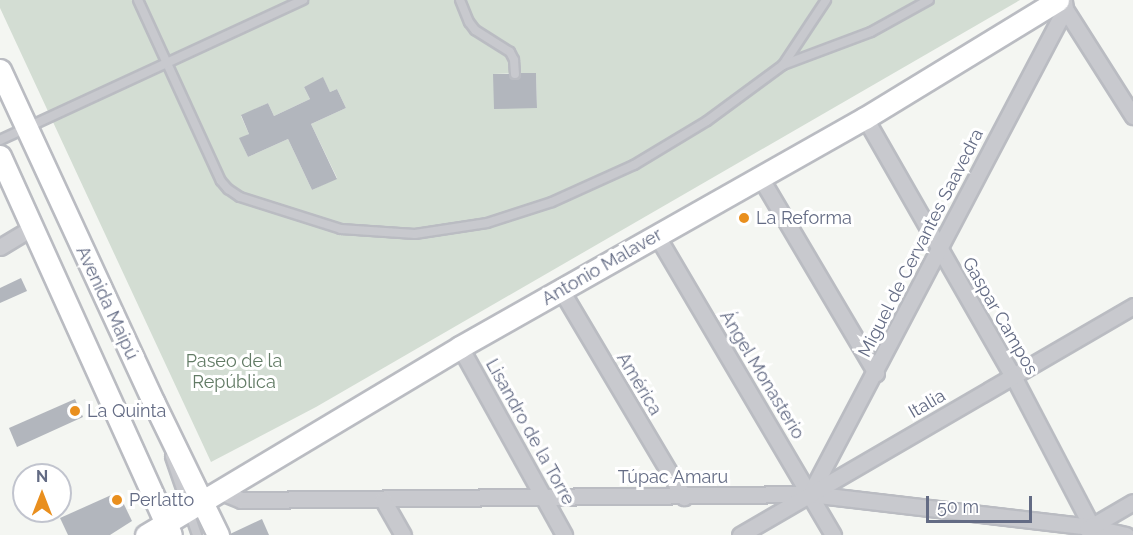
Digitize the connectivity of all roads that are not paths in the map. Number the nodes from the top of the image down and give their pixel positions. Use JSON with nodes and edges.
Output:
{"nodes":[{"id":1,"x":138,"y":0,"type":"edge"},
{"id":2,"x":303,"y":0,"type":"edge"},
{"id":3,"x":460,"y":0,"type":"edge"},
{"id":4,"x":826,"y":0,"type":"edge"},
{"id":5,"x":929,"y":0,"type":"edge"},
{"id":6,"x":1062,"y":3,"type":"edge"},
{"id":7,"x":167,"y":62,"type":"junction"},
{"id":8,"x":783,"y":65,"type":"junction"},
{"id":9,"x":0,"y":70,"type":"edge"},
{"id":10,"x":515,"y":74,"type":"dead end"},
{"id":11,"x":1133,"y":116,"type":"edge"},
{"id":12,"x":865,"y":118,"type":"junction"},
{"id":13,"x":27,"y":128,"type":"junction"},
{"id":14,"x":0,"y":140,"type":"edge"},
{"id":15,"x":0,"y":156,"type":"edge"},
{"id":16,"x":760,"y":177,"type":"junction"},
{"id":17,"x":32,"y":228,"type":"junction"},
{"id":18,"x":657,"y":236,"type":"junction"},
{"id":19,"x":0,"y":247,"type":"edge"},
{"id":20,"x":938,"y":249,"type":"junction"},
{"id":21,"x":561,"y":290,"type":"junction"},
{"id":22,"x":1133,"y":306,"type":"edge"},
{"id":23,"x":460,"y":347,"type":"junction"},
{"id":24,"x":876,"y":373,"type":"junction"},
{"id":25,"x":1013,"y":376,"type":"junction"},
{"id":26,"x":810,"y":494,"type":"junction"},
{"id":27,"x":543,"y":496,"type":"junction"},
{"id":28,"x":684,"y":497,"type":"junction"},
{"id":29,"x":203,"y":500,"type":"junction"},
{"id":30,"x":384,"y":500,"type":"junction"},
{"id":31,"x":1133,"y":502,"type":"edge"},
{"id":32,"x":169,"y":529,"type":"edge"},
{"id":33,"x":1094,"y":531,"type":"edge"},
{"id":34,"x":146,"y":535,"type":"edge"},
{"id":35,"x":197,"y":535,"type":"edge"},
{"id":36,"x":218,"y":535,"type":"edge"},
{"id":37,"x":403,"y":535,"type":"edge"},
{"id":38,"x":564,"y":535,"type":"edge"},
{"id":39,"x":740,"y":535,"type":"edge"},
{"id":40,"x":832,"y":535,"type":"edge"},
{"id":41,"x":1077,"y":535,"type":"edge"},
{"id":42,"x":1126,"y":535,"type":"edge"}],
"edges":[{"from":1,"to":7,"type":"lane"},
{"from":2,"to":7,"type":"lane"},
{"from":3,"to":10,"type":"lane"},
{"from":4,"to":8,"type":"lane"},
{"from":5,"to":8,"type":"lane"},
{"from":6,"to":11,"type":"street"},
{"from":6,"to":12,"type":"street","name":"Antonio Malaver"},
{"from":6,"to":20,"type":"street","name":"Miguel de Cervantes Saavedra"},
{"from":7,"to":8,"type":"lane"},
{"from":7,"to":13,"type":"lane"},
{"from":9,"to":13,"type":"street","name":"Avenida Maipú"},
{"from":12,"to":16,"type":"street","name":"Antonio Malaver"},
{"from":12,"to":20,"type":"street","name":"Gaspar Campos"},
{"from":13,"to":14,"type":"lane"},
{"from":13,"to":29,"type":"street","name":"Avenida Maipú"},
{"from":15,"to":17,"type":"street","name":"Avenida Maipú"},
{"from":16,"to":18,"type":"street","name":"Antonio Malaver"},
{"from":16,"to":24,"type":"street"},
{"from":17,"to":19,"type":"street"},
{"from":17,"to":32,"type":"street","name":"Avenida Maipú"},
{"from":18,"to":21,"type":"street","name":"Antonio Malaver"},
{"from":18,"to":26,"type":"street","name":"Ángel Monasterio"},
{"from":20,"to":24,"type":"street","name":"Miguel de Cervantes Saavedra"},
{"from":20,"to":25,"type":"street","name":"Gaspar Campos"},
{"from":21,"to":23,"type":"street","name":"Antonio Malaver"},
{"from":21,"to":28,"type":"street","name":"América"},
{"from":22,"to":25,"type":"street","name":"Italia"},
{"from":23,"to":27,"type":"street","name":"Lisandro de la Torre"},
{"from":23,"to":29,"type":"street","name":"Antonio Malaver"},
{"from":24,"to":26,"type":"street","name":"Miguel de Cervantes Saavedra"},
{"from":25,"to":26,"type":"street","name":"Italia"},
{"from":25,"to":33,"type":"street","name":"Gaspar Campos"},
{"from":26,"to":28,"type":"street","name":"Túpac Amaru"},
{"from":26,"to":33,"type":"street","name":"Túpac Amaru"},
{"from":26,"to":39,"type":"street","name":"Italia"},
{"from":26,"to":40,"type":"street","name":"Ángel Monasterio"},
{"from":27,"to":28,"type":"street","name":"Túpac Amaru"},
{"from":27,"to":30,"type":"street","name":"Túpac Amaru"},
{"from":27,"to":38,"type":"street","name":"Lisandro de la Torre"},
{"from":29,"to":30,"type":"street","name":"Túpac Amaru"},
{"from":29,"to":32,"type":"street","name":"Antonio Malaver"},
{"from":29,"to":35,"type":"lane"},
{"from":29,"to":36,"type":"street","name":"Avenida Maipú"},
{"from":30,"to":37,"type":"street"},
{"from":31,"to":33,"type":"street"},
{"from":32,"to":34,"type":"street","name":"Antonio Malaver"},
{"from":33,"to":41,"type":"street"},
{"from":33,"to":42,"type":"street","name":"Túpac Amaru"}]}
